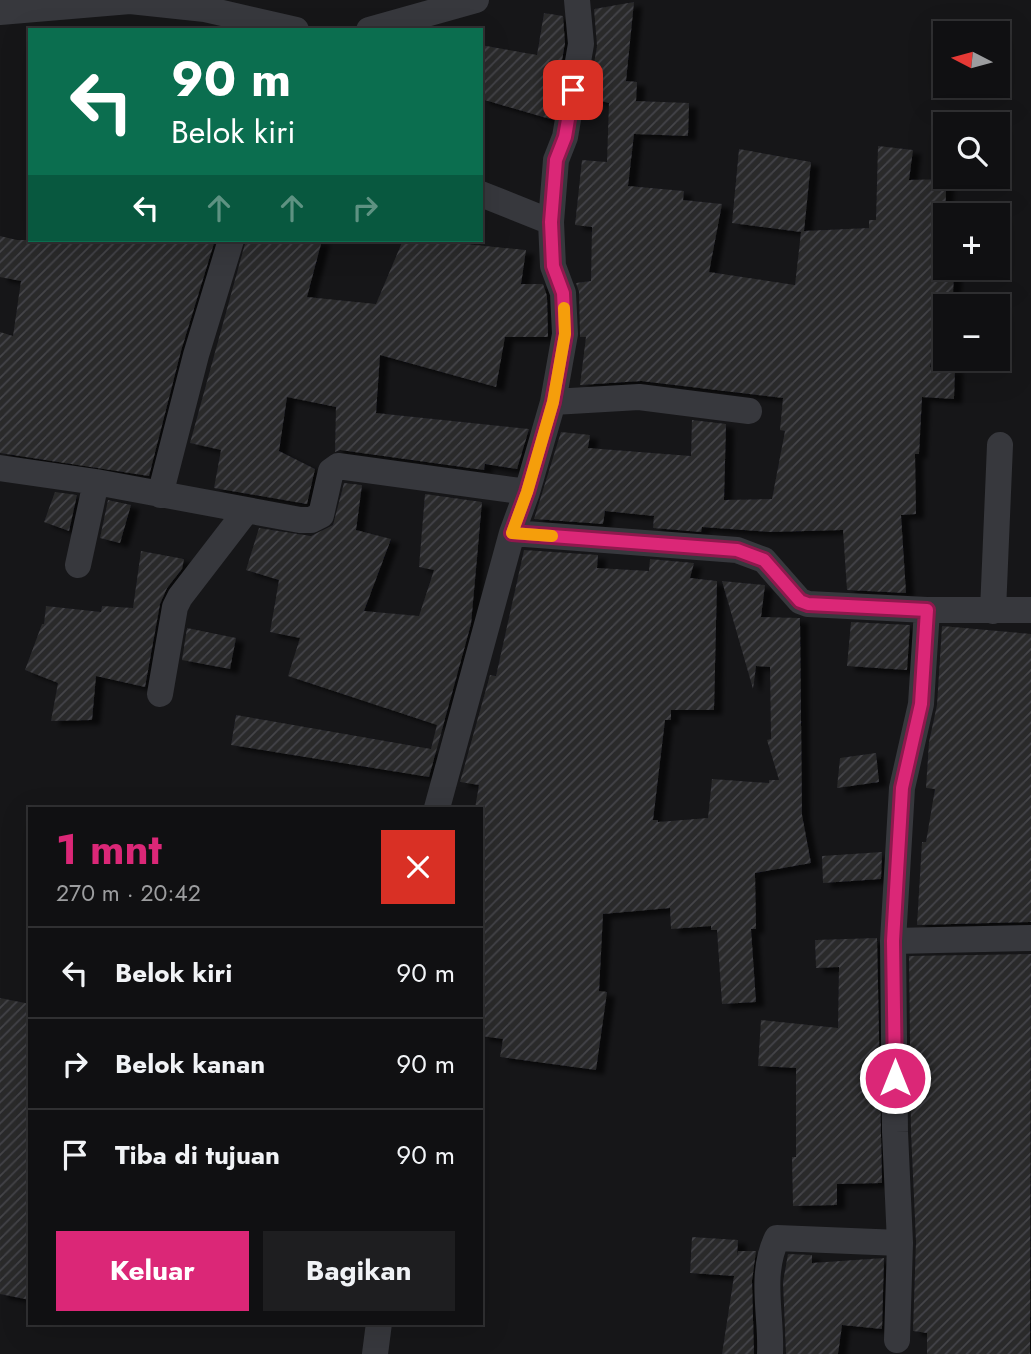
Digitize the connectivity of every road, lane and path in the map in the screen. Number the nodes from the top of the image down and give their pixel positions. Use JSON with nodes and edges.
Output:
{"nodes":[{"id":1,"x":476,"y":0,"type":"edge"},
{"id":2,"x":577,"y":0,"type":"edge"},
{"id":3,"x":0,"y":12,"type":"edge"},
{"id":4,"x":287,"y":28,"type":"edge"},
{"id":5,"x":376,"y":28,"type":"edge"},
{"id":6,"x":483,"y":195,"type":"edge"},
{"id":7,"x":551,"y":222,"type":"junction"},
{"id":8,"x":230,"y":242,"type":"edge"},
{"id":9,"x":553,"y":402,"type":"junction"},
{"id":10,"x":749,"y":411,"type":"dead end"},
{"id":11,"x":1000,"y":445,"type":"dead end"},
{"id":12,"x":0,"y":468,"type":"edge"},
{"id":13,"x":96,"y":482,"type":"junction"},
{"id":14,"x":527,"y":492,"type":"junction"},
{"id":15,"x":160,"y":495,"type":"junction"},
{"id":16,"x":247,"y":510,"type":"junction"},
{"id":17,"x":512,"y":533,"type":"junction"},
{"id":18,"x":78,"y":565,"type":"dead end"},
{"id":19,"x":927,"y":610,"type":"junction"},
{"id":20,"x":1031,"y":610,"type":"edge"},
{"id":21,"x":993,"y":611,"type":"junction"},
{"id":22,"x":160,"y":694,"type":"dead end"},
{"id":23,"x":437,"y":807,"type":"edge"},
{"id":24,"x":1031,"y":939,"type":"edge"},
{"id":25,"x":893,"y":941,"type":"junction"},
{"id":26,"x":900,"y":1243,"type":"junction"},
{"id":27,"x":379,"y":1325,"type":"edge"},
{"id":28,"x":897,"y":1340,"type":"dead end"},
{"id":29,"x":375,"y":1354,"type":"edge"},
{"id":30,"x":770,"y":1354,"type":"edge"}],
"edges":[{"from":1,"to":5,"type":"street"},
{"from":2,"to":7,"type":"street"},
{"from":3,"to":4,"type":"street"},
{"from":6,"to":7,"type":"street"},
{"from":7,"to":9,"type":"street"},
{"from":8,"to":15,"type":"street"},
{"from":9,"to":10,"type":"street"},
{"from":9,"to":14,"type":"street"},
{"from":11,"to":21,"type":"street"},
{"from":12,"to":13,"type":"street"},
{"from":13,"to":15,"type":"street"},
{"from":13,"to":18,"type":"street"},
{"from":14,"to":16,"type":"street"},
{"from":14,"to":17,"type":"street"},
{"from":15,"to":16,"type":"street"},
{"from":16,"to":22,"type":"street"},
{"from":17,"to":19,"type":"street"},
{"from":17,"to":23,"type":"street"},
{"from":19,"to":21,"type":"street"},
{"from":19,"to":25,"type":"street"},
{"from":20,"to":21,"type":"street"},
{"from":24,"to":25,"type":"street"},
{"from":25,"to":26,"type":"street"},
{"from":26,"to":28,"type":"street"},
{"from":26,"to":30,"type":"street"},
{"from":27,"to":29,"type":"street"}]}
